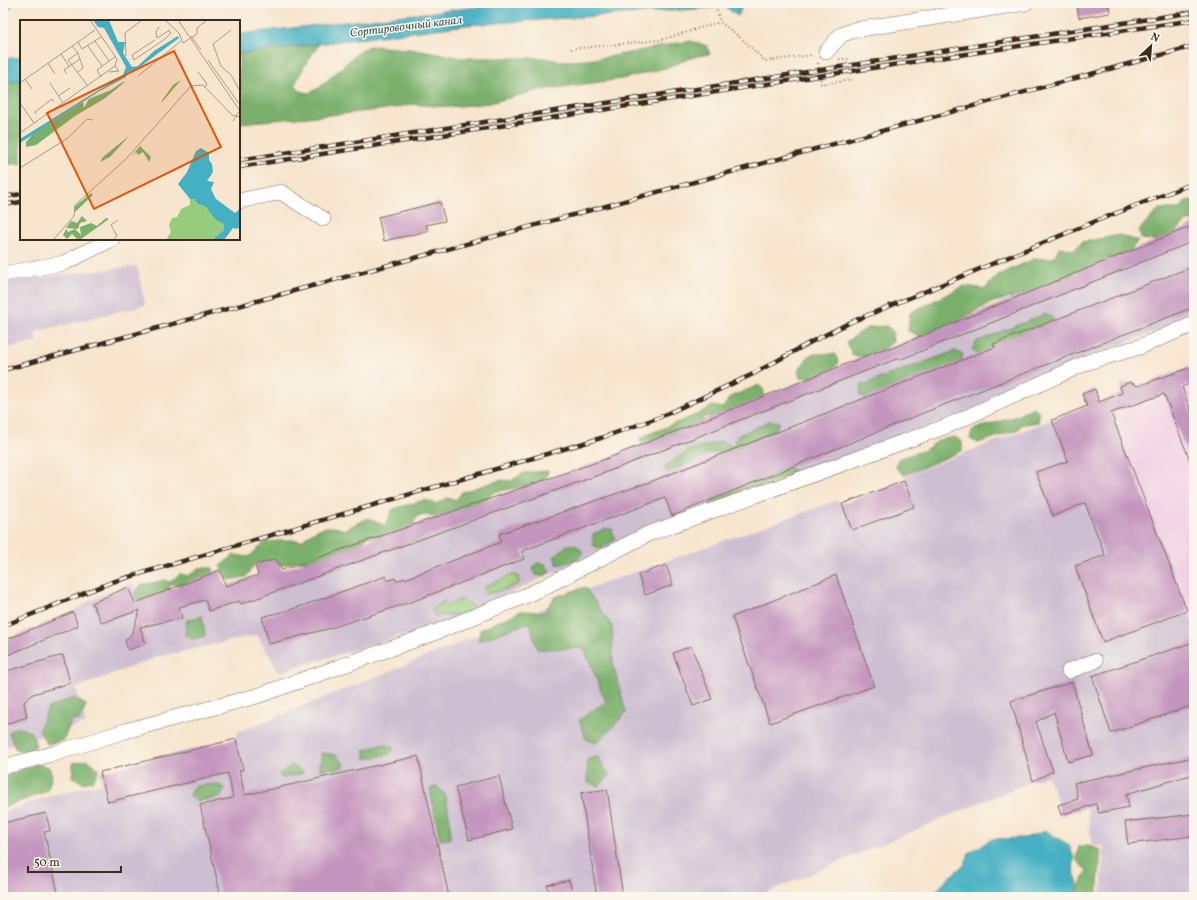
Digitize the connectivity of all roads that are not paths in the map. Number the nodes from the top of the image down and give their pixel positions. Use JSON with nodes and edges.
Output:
{"nodes":[{"id":1,"x":1025,"y":3,"type":"edge"},
{"id":2,"x":821,"y":53,"type":"road end"},
{"id":3,"x":240,"y":201,"type":"edge"},
{"id":4,"x":323,"y":219,"type":"dead end"},
{"id":5,"x":110,"y":240,"type":"edge"},
{"id":6,"x":3,"y":274,"type":"edge"},
{"id":7,"x":1194,"y":324,"type":"edge"},
{"id":8,"x":1095,"y":661,"type":"dead end"},
{"id":9,"x":1069,"y":671,"type":"dead end"},
{"id":10,"x":3,"y":766,"type":"edge"}],
"edges":[{"from":1,"to":2,"type":"street"},
{"from":3,"to":4,"type":"street"},
{"from":5,"to":6,"type":"street"},
{"from":7,"to":10,"type":"street"},
{"from":8,"to":9,"type":"street"}]}
